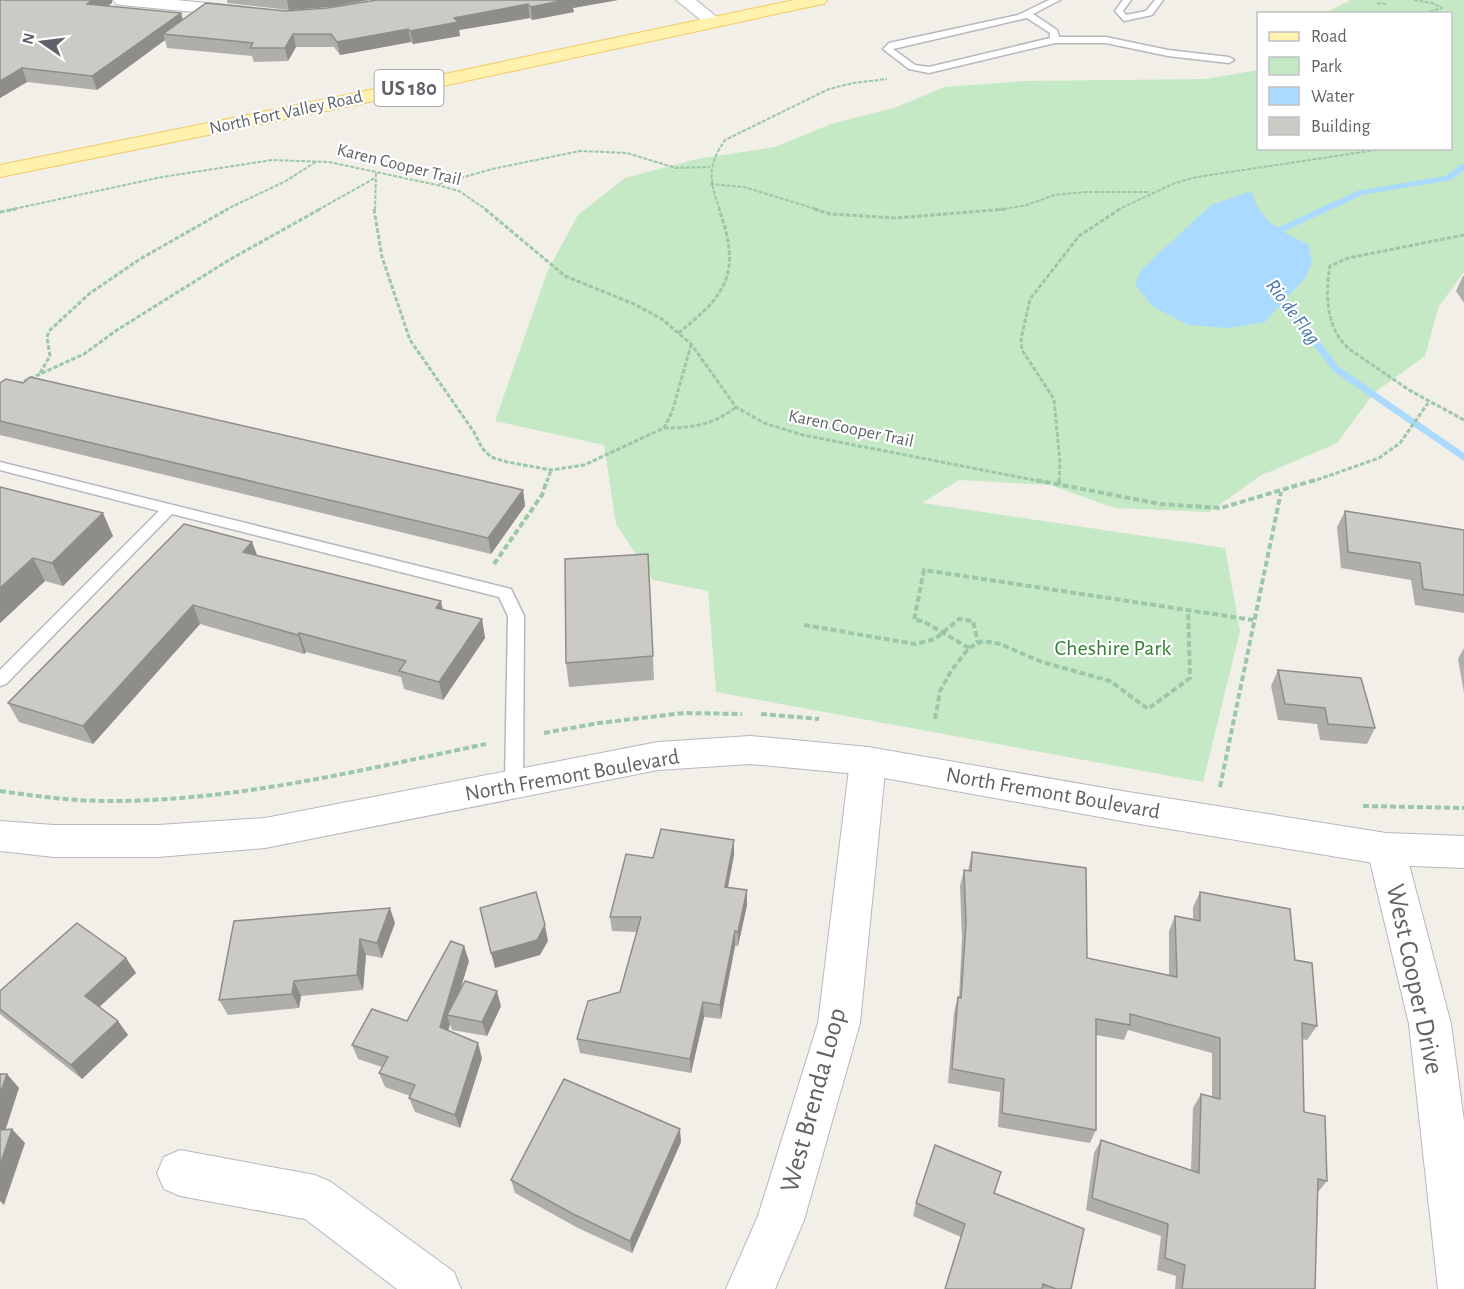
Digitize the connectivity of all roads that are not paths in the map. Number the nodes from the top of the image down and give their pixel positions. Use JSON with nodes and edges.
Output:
{"nodes":[{"id":1,"x":122,"y":0,"type":"edge"},
{"id":2,"x":685,"y":0,"type":"edge"},
{"id":3,"x":818,"y":0,"type":"edge"},
{"id":4,"x":1032,"y":0,"type":"edge"},
{"id":5,"x":1056,"y":0,"type":"edge"},
{"id":6,"x":1126,"y":0,"type":"edge"},
{"id":7,"x":1159,"y":0,"type":"edge"},
{"id":8,"x":158,"y":2,"type":"edge"},
{"id":9,"x":1043,"y":7,"type":"junction"},
{"id":10,"x":1027,"y":14,"type":"junction"},
{"id":11,"x":267,"y":15,"type":"edge"},
{"id":12,"x":713,"y":21,"type":"junction"},
{"id":13,"x":1055,"y":40,"type":"junction"},
{"id":14,"x":1229,"y":60,"type":"dead end"},
{"id":15,"x":0,"y":171,"type":"edge"},
{"id":16,"x":0,"y":466,"type":"edge"},
{"id":17,"x":169,"y":509,"type":"junction"},
{"id":18,"x":0,"y":680,"type":"edge"},
{"id":19,"x":868,"y":761,"type":"junction"},
{"id":20,"x":514,"y":783,"type":"junction"},
{"id":21,"x":0,"y":836,"type":"edge"},
{"id":22,"x":1386,"y":849,"type":"junction"},
{"id":23,"x":1464,"y":852,"type":"edge"},
{"id":24,"x":180,"y":1173,"type":"dead end"},
{"id":25,"x":436,"y":1289,"type":"edge"},
{"id":26,"x":750,"y":1289,"type":"edge"},
{"id":27,"x":1462,"y":1289,"type":"edge"}],
"edges":[{"from":1,"to":8,"type":"street"},
{"from":2,"to":12,"type":"street"},
{"from":3,"to":12,"type":"main road","name":"North Fort Valley Road","number":"US 180"},
{"from":4,"to":9,"type":"lane"},
{"from":5,"to":9,"type":"lane"},
{"from":6,"to":7,"type":"lane"},
{"from":8,"to":11,"type":"street"},
{"from":9,"to":10,"type":"lane"},
{"from":10,"to":13,"type":"lane"},
{"from":10,"to":13,"type":"lane"},
{"from":12,"to":15,"type":"main road","name":"North Fort Valley Road","number":"US 180"},
{"from":13,"to":14,"type":"lane"},
{"from":16,"to":17,"type":"lane"},
{"from":17,"to":18,"type":"lane"},
{"from":17,"to":20,"type":"lane"},
{"from":19,"to":20,"type":"street","name":"North Fremont Boulevard"},
{"from":19,"to":22,"type":"street","name":"North Fremont Boulevard"},
{"from":19,"to":26,"type":"street","name":"West Brenda Loop"},
{"from":20,"to":21,"type":"street","name":"North Fremont Boulevard"},
{"from":22,"to":23,"type":"street","name":"North Fremont Boulevard"},
{"from":22,"to":27,"type":"street","name":"West Cooper Drive"},
{"from":24,"to":25,"type":"street"}]}
